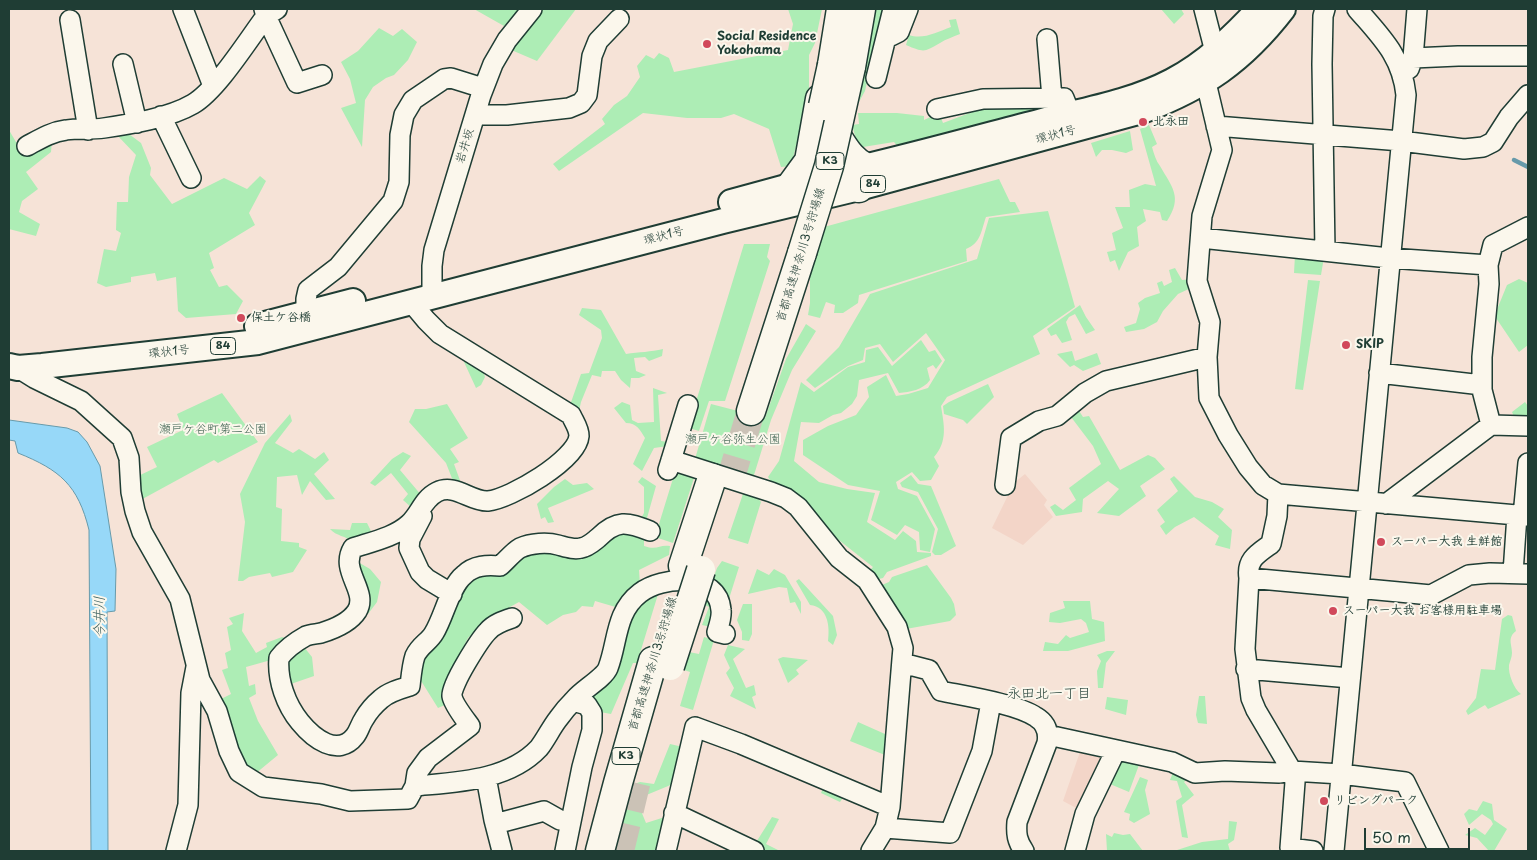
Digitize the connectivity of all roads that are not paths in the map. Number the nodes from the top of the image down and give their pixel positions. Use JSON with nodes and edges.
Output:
{"nodes":[{"id":1,"x":183,"y":9,"type":"edge"},
{"id":2,"x":532,"y":9,"type":"edge"},
{"id":3,"x":841,"y":9,"type":"edge"},
{"id":4,"x":861,"y":9,"type":"edge"},
{"id":5,"x":893,"y":9,"type":"edge"},
{"id":6,"x":908,"y":9,"type":"edge"},
{"id":7,"x":1204,"y":9,"type":"edge"},
{"id":8,"x":1259,"y":9,"type":"edge"},
{"id":9,"x":1283,"y":9,"type":"edge"},
{"id":10,"x":1325,"y":9,"type":"edge"},
{"id":11,"x":1357,"y":9,"type":"edge"},
{"id":12,"x":1417,"y":9,"type":"edge"},
{"id":13,"x":269,"y":11,"type":"edge"},
{"id":14,"x":619,"y":19,"type":"dead end"},
{"id":15,"x":70,"y":20,"type":"dead end"},
{"id":16,"x":886,"y":35,"type":"junction"},
{"id":17,"x":1047,"y":39,"type":"dead end"},
{"id":18,"x":1215,"y":52,"type":"junction"},
{"id":19,"x":1528,"y":56,"type":"edge"},
{"id":20,"x":1413,"y":58,"type":"junction"},
{"id":21,"x":123,"y":64,"type":"dead end"},
{"id":22,"x":842,"y":66,"type":"junction"},
{"id":23,"x":322,"y":75,"type":"dead end"},
{"id":24,"x":876,"y":78,"type":"dead end"},
{"id":25,"x":1404,"y":78,"type":"junction"},
{"id":26,"x":1204,"y":83,"type":"junction"},
{"id":27,"x":213,"y":86,"type":"junction"},
{"id":28,"x":483,"y":88,"type":"junction"},
{"id":29,"x":1528,"y":95,"type":"edge"},
{"id":30,"x":1052,"y":98,"type":"junction"},
{"id":31,"x":820,"y":99,"type":"dead end"},
{"id":32,"x":847,"y":106,"type":"dead end"},
{"id":33,"x":937,"y":109,"type":"dead end"},
{"id":34,"x":1070,"y":113,"type":"junction"},
{"id":35,"x":474,"y":115,"type":"junction"},
{"id":36,"x":161,"y":116,"type":"junction"},
{"id":37,"x":137,"y":122,"type":"junction"},
{"id":38,"x":1216,"y":126,"type":"junction"},
{"id":39,"x":88,"y":130,"type":"junction"},
{"id":40,"x":1323,"y":135,"type":"junction"},
{"id":41,"x":840,"y":141,"type":"junction"},
{"id":42,"x":1401,"y":141,"type":"junction"},
{"id":43,"x":27,"y":146,"type":"dead end"},
{"id":44,"x":817,"y":167,"type":"junction"},
{"id":45,"x":862,"y":177,"type":"junction"},
{"id":46,"x":191,"y":178,"type":"dead end"},
{"id":47,"x":799,"y":194,"type":"junction"},
{"id":48,"x":1528,"y":227,"type":"edge"},
{"id":49,"x":1201,"y":238,"type":"junction"},
{"id":50,"x":1325,"y":251,"type":"junction"},
{"id":51,"x":1389,"y":258,"type":"junction"},
{"id":52,"x":1488,"y":265,"type":"junction"},
{"id":53,"x":425,"y":293,"type":"junction"},
{"id":54,"x":306,"y":322,"type":"junction"},
{"id":55,"x":1207,"y":357,"type":"junction"},
{"id":56,"x":12,"y":363,"type":"edge"},
{"id":57,"x":1379,"y":373,"type":"junction"},
{"id":58,"x":1482,"y":385,"type":"junction"},
{"id":59,"x":688,"y":405,"type":"dead end"},
{"id":60,"x":743,"y":408,"type":"tunnel mouth"},
{"id":61,"x":1491,"y":426,"type":"junction"},
{"id":62,"x":1528,"y":426,"type":"edge"},
{"id":63,"x":1528,"y":464,"type":"edge"},
{"id":64,"x":720,"y":481,"type":"tunnel mouth"},
{"id":65,"x":1005,"y":485,"type":"dead end"},
{"id":66,"x":1278,"y":494,"type":"junction"},
{"id":67,"x":428,"y":499,"type":"junction"},
{"id":68,"x":1366,"y":502,"type":"junction"},
{"id":69,"x":1386,"y":504,"type":"junction"},
{"id":70,"x":1523,"y":516,"type":"edge"},
{"id":71,"x":650,"y":530,"type":"dead end"},
{"id":72,"x":1521,"y":574,"type":"edge"},
{"id":73,"x":1249,"y":578,"type":"junction"},
{"id":74,"x":1358,"y":587,"type":"junction"},
{"id":75,"x":452,"y":594,"type":"junction"},
{"id":76,"x":512,"y":618,"type":"dead end"},
{"id":77,"x":725,"y":634,"type":"dead end"},
{"id":78,"x":662,"y":663,"type":"junction"},
{"id":79,"x":902,"y":663,"type":"junction"},
{"id":80,"x":196,"y":666,"type":"junction"},
{"id":81,"x":1246,"y":669,"type":"junction"},
{"id":82,"x":1350,"y":678,"type":"junction"},
{"id":83,"x":573,"y":701,"type":"junction"},
{"id":84,"x":992,"y":702,"type":"junction"},
{"id":85,"x":1048,"y":735,"type":"junction"},
{"id":86,"x":1116,"y":750,"type":"junction"},
{"id":87,"x":1292,"y":771,"type":"junction"},
{"id":88,"x":1341,"y":774,"type":"junction"},
{"id":89,"x":638,"y":776,"type":"tunnel mouth"},
{"id":90,"x":486,"y":777,"type":"junction"},
{"id":91,"x":415,"y":786,"type":"junction"},
{"id":92,"x":890,"y":807,"type":"junction"},
{"id":93,"x":674,"y":813,"type":"junction"},
{"id":94,"x":560,"y":820,"type":"dead end"},
{"id":95,"x":495,"y":824,"type":"junction"},
{"id":96,"x":885,"y":828,"type":"junction"},
{"id":97,"x":176,"y":851,"type":"edge"},
{"id":98,"x":502,"y":851,"type":"edge"},
{"id":99,"x":565,"y":851,"type":"edge"},
{"id":100,"x":600,"y":851,"type":"edge"},
{"id":101,"x":666,"y":851,"type":"edge"},
{"id":102,"x":754,"y":851,"type":"edge"},
{"id":103,"x":871,"y":851,"type":"edge"},
{"id":104,"x":1024,"y":851,"type":"edge"},
{"id":105,"x":1075,"y":851,"type":"edge"},
{"id":106,"x":1313,"y":851,"type":"edge"},
{"id":107,"x":1334,"y":851,"type":"edge"},
{"id":108,"x":1439,"y":851,"type":"edge"}],
"edges":[{"from":1,"to":27,"type":"street"},
{"from":2,"to":28,"type":"street","name":"岩井坂"},
{"from":3,"to":22,"type":"highway","name":"首都高速神奈川3号狩場線","number":"K3"},
{"from":4,"to":22,"type":"highway","name":"首都高速神奈川3号狩場線","number":"K3"},
{"from":5,"to":16,"type":"street"},
{"from":6,"to":16,"type":"street"},
{"from":7,"to":18,"type":"street"},
{"from":8,"to":18,"type":"main road","name":"環状1号","number":"84"},
{"from":9,"to":26,"type":"main road","name":"環状1号","number":"84"},
{"from":10,"to":40,"type":"street"},
{"from":11,"to":25,"type":"street"},
{"from":12,"to":20,"type":"street"},
{"from":13,"to":23,"type":"street"},
{"from":13,"to":27,"type":"street"},
{"from":14,"to":35,"type":"street"},
{"from":15,"to":39,"type":"street"},
{"from":16,"to":24,"type":"street"},
{"from":17,"to":30,"type":"street"},
{"from":18,"to":34,"type":"main road","name":"環状1号","number":"84"},
{"from":19,"to":20,"type":"street"},
{"from":20,"to":25,"type":"street"},
{"from":21,"to":37,"type":"street"},
{"from":22,"to":60,"type":"highway","name":"首都高速神奈川3号狩場線","number":"K3","bridge":true},
{"from":25,"to":42,"type":"street"},
{"from":26,"to":38,"type":"street"},
{"from":26,"to":45,"type":"main road","name":"環状1号","number":"84"},
{"from":27,"to":36,"type":"street"},
{"from":28,"to":35,"type":"street","name":"岩井坂"},
{"from":28,"to":54,"type":"street"},
{"from":29,"to":42,"type":"street"},
{"from":30,"to":33,"type":"street"},
{"from":30,"to":34,"type":"street"},
{"from":31,"to":44,"type":"highway"},
{"from":32,"to":41,"type":"highway"},
{"from":34,"to":45,"type":"main road","name":"環状1号","number":"84"},
{"from":35,"to":53,"type":"street","name":"岩井坂"},
{"from":36,"to":37,"type":"street"},
{"from":36,"to":46,"type":"street"},
{"from":37,"to":39,"type":"street"},
{"from":38,"to":40,"type":"street"},
{"from":38,"to":49,"type":"street"},
{"from":39,"to":43,"type":"street"},
{"from":40,"to":42,"type":"street"},
{"from":40,"to":50,"type":"street"},
{"from":41,"to":44,"type":"highway"},
{"from":41,"to":45,"type":"highway"},
{"from":42,"to":51,"type":"street"},
{"from":44,"to":45,"type":"highway"},
{"from":44,"to":47,"type":"highway"},
{"from":45,"to":47,"type":"main road","name":"環状1号","number":"84"},
{"from":47,"to":53,"type":"main road","name":"環状1号","number":"84"},
{"from":48,"to":52,"type":"street"},
{"from":49,"to":50,"type":"street"},
{"from":49,"to":55,"type":"street"},
{"from":50,"to":51,"type":"street"},
{"from":51,"to":52,"type":"street"},
{"from":51,"to":57,"type":"street"},
{"from":52,"to":58,"type":"street"},
{"from":53,"to":54,"type":"main road","name":"環状1号","number":"84"},
{"from":53,"to":67,"type":"street"},
{"from":54,"to":56,"type":"main road","name":"環状1号","number":"84"},
{"from":55,"to":65,"type":"street"},
{"from":55,"to":66,"type":"street"},
{"from":56,"to":80,"type":"street"},
{"from":57,"to":58,"type":"street"},
{"from":57,"to":68,"type":"street"},
{"from":58,"to":61,"type":"street"},
{"from":59,"to":79,"type":"street"},
{"from":61,"to":62,"type":"street"},
{"from":61,"to":69,"type":"street"},
{"from":63,"to":70,"type":"street"},
{"from":64,"to":78,"type":"highway","name":"首都高速神奈川3号狩場線","number":"K3","bridge":true},
{"from":66,"to":68,"type":"street"},
{"from":66,"to":73,"type":"street"},
{"from":67,"to":75,"type":"street"},
{"from":67,"to":75,"type":"street"},
{"from":68,"to":69,"type":"street"},
{"from":68,"to":74,"type":"street"},
{"from":69,"to":70,"type":"street"},
{"from":70,"to":72,"type":"street"},
{"from":71,"to":75,"type":"street"},
{"from":72,"to":74,"type":"street"},
{"from":73,"to":74,"type":"street"},
{"from":73,"to":81,"type":"street"},
{"from":74,"to":82,"type":"street"},
{"from":76,"to":91,"type":"street"},
{"from":77,"to":83,"type":"street"},
{"from":78,"to":89,"type":"highway","name":"首都高速神奈川3号狩場線","number":"K3"},
{"from":78,"to":100,"type":"highway","name":"首都高速神奈川3号狩場線","number":"K3"},
{"from":79,"to":84,"type":"street"},
{"from":79,"to":92,"type":"street"},
{"from":80,"to":91,"type":"street"},
{"from":80,"to":97,"type":"street"},
{"from":81,"to":82,"type":"street"},
{"from":81,"to":87,"type":"street"},
{"from":82,"to":88,"type":"street"},
{"from":83,"to":90,"type":"street"},
{"from":83,"to":99,"type":"street"},
{"from":84,"to":85,"type":"street"},
{"from":84,"to":96,"type":"street"},
{"from":85,"to":86,"type":"street"},
{"from":85,"to":104,"type":"street"},
{"from":86,"to":87,"type":"street"},
{"from":86,"to":105,"type":"street"},
{"from":87,"to":88,"type":"street"},
{"from":87,"to":106,"type":"street"},
{"from":88,"to":107,"type":"street"},
{"from":88,"to":108,"type":"street"},
{"from":90,"to":91,"type":"street"},
{"from":90,"to":95,"type":"street"},
{"from":92,"to":93,"type":"street"},
{"from":92,"to":96,"type":"street"},
{"from":93,"to":101,"type":"street"},
{"from":93,"to":102,"type":"street"},
{"from":94,"to":95,"type":"street"},
{"from":95,"to":98,"type":"street"},
{"from":96,"to":103,"type":"street"}]}
